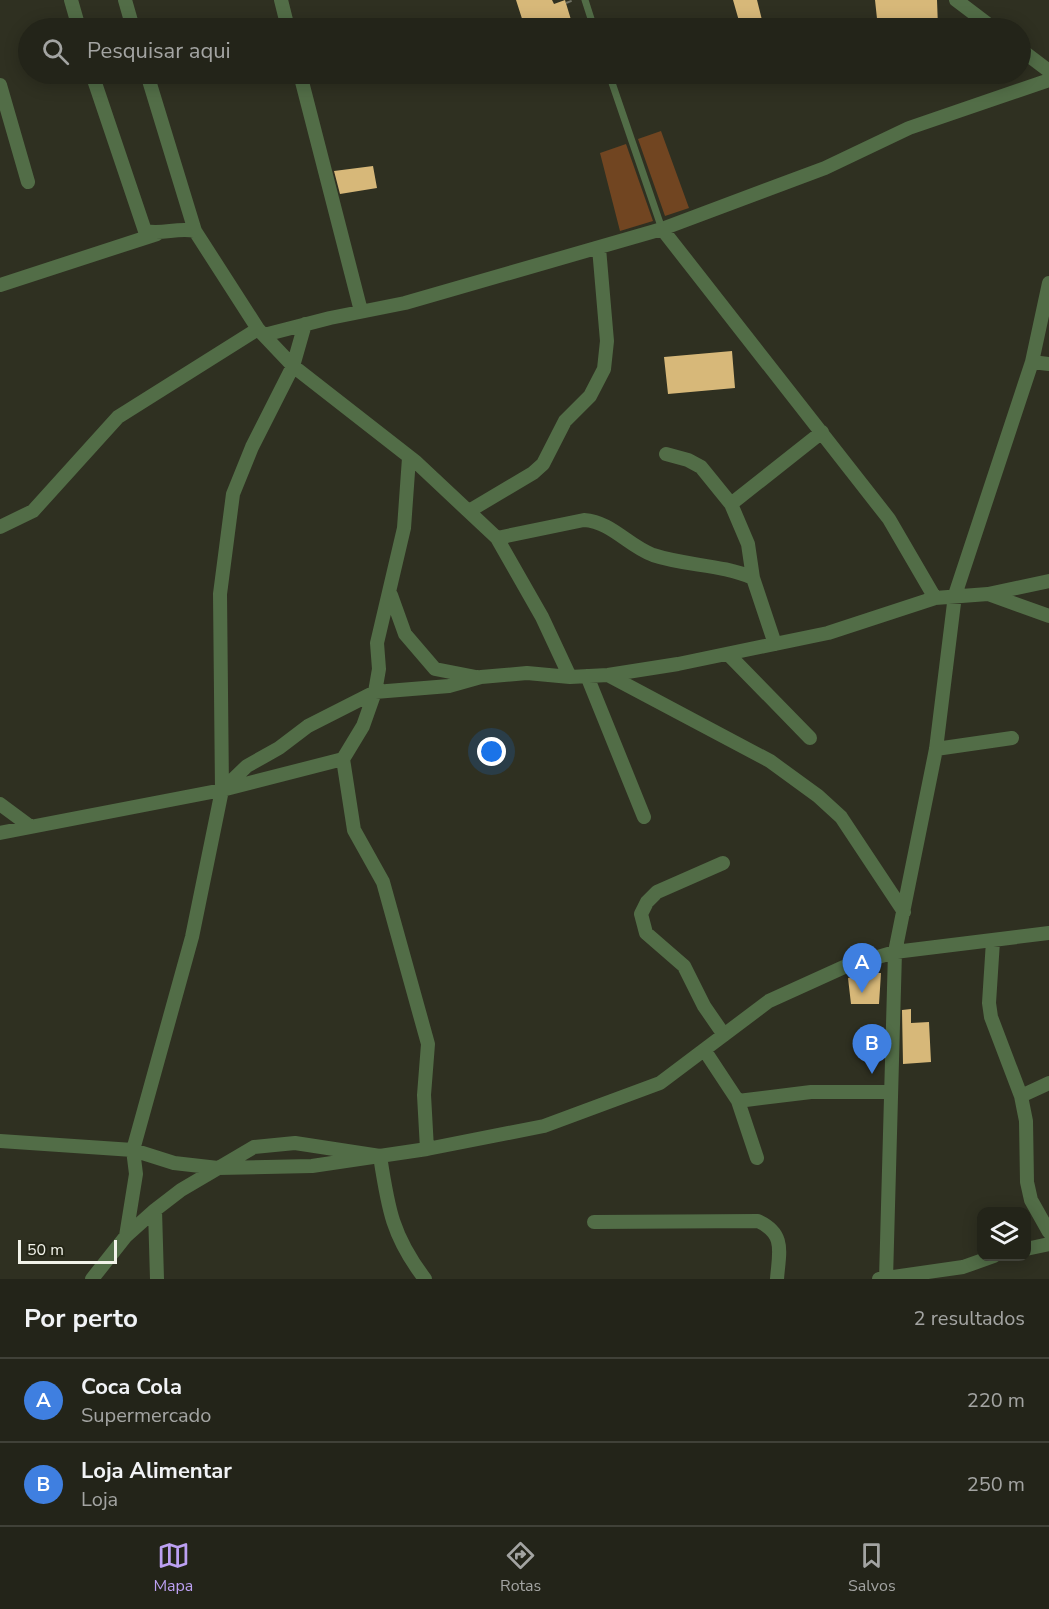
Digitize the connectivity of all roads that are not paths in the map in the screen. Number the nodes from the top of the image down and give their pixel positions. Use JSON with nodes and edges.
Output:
{"nodes":[{"id":1,"x":71,"y":0,"type":"edge"},
{"id":2,"x":124,"y":0,"type":"edge"},
{"id":3,"x":280,"y":0,"type":"edge"},
{"id":4,"x":585,"y":0,"type":"edge"},
{"id":5,"x":956,"y":0,"type":"edge"},
{"id":6,"x":76,"y":18,"type":"edge"},
{"id":7,"x":130,"y":18,"type":"edge"},
{"id":8,"x":285,"y":18,"type":"edge"},
{"id":9,"x":591,"y":18,"type":"edge"},
{"id":10,"x":980,"y":18,"type":"edge"},
{"id":11,"x":1031,"y":57,"type":"edge"},
{"id":12,"x":1049,"y":71,"type":"edge"},
{"id":13,"x":1049,"y":80,"type":"edge"},
{"id":14,"x":95,"y":84,"type":"edge"},
{"id":15,"x":150,"y":84,"type":"edge"},
{"id":16,"x":303,"y":84,"type":"edge"},
{"id":17,"x":612,"y":84,"type":"edge"},
{"id":18,"x":0,"y":85,"type":"edge"},
{"id":19,"x":28,"y":182,"type":"dead end"},
{"id":20,"x":662,"y":229,"type":"junction"},
{"id":21,"x":195,"y":231,"type":"junction"},
{"id":22,"x":157,"y":234,"type":"junction"},
{"id":23,"x":599,"y":248,"type":"junction"},
{"id":24,"x":1049,"y":283,"type":"edge"},
{"id":25,"x":0,"y":285,"type":"edge"},
{"id":26,"x":361,"y":311,"type":"junction"},
{"id":27,"x":305,"y":324,"type":"junction"},
{"id":28,"x":261,"y":332,"type":"junction"},
{"id":29,"x":1032,"y":362,"type":"junction"},
{"id":30,"x":1049,"y":364,"type":"edge"},
{"id":31,"x":292,"y":366,"type":"junction"},
{"id":32,"x":822,"y":432,"type":"junction"},
{"id":33,"x":666,"y":454,"type":"dead end"},
{"id":34,"x":410,"y":458,"type":"junction"},
{"id":35,"x":731,"y":504,"type":"junction"},
{"id":36,"x":470,"y":511,"type":"junction"},
{"id":37,"x":0,"y":527,"type":"edge"},
{"id":38,"x":497,"y":538,"type":"junction"},
{"id":39,"x":753,"y":578,"type":"junction"},
{"id":40,"x":1049,"y":581,"type":"edge"},
{"id":41,"x":988,"y":594,"type":"junction"},
{"id":42,"x":391,"y":595,"type":"junction"},
{"id":43,"x":955,"y":595,"type":"junction"},
{"id":44,"x":935,"y":598,"type":"junction"},
{"id":45,"x":1049,"y":616,"type":"edge"},
{"id":46,"x":775,"y":644,"type":"junction"},
{"id":47,"x":728,"y":654,"type":"junction"},
{"id":48,"x":608,"y":675,"type":"junction"},
{"id":49,"x":587,"y":676,"type":"junction"},
{"id":50,"x":570,"y":677,"type":"junction"},
{"id":51,"x":481,"y":678,"type":"junction"},
{"id":52,"x":375,"y":693,"type":"junction"},
{"id":53,"x":810,"y":738,"type":"dead end"},
{"id":54,"x":1012,"y":738,"type":"dead end"},
{"id":55,"x":936,"y":749,"type":"junction"},
{"id":56,"x":343,"y":759,"type":"junction"},
{"id":57,"x":222,"y":790,"type":"junction"},
{"id":58,"x":0,"y":804,"type":"edge"},
{"id":59,"x":644,"y":817,"type":"dead end"},
{"id":60,"x":31,"y":827,"type":"junction"},
{"id":61,"x":0,"y":832,"type":"edge"},
{"id":62,"x":723,"y":863,"type":"dead end"},
{"id":63,"x":904,"y":912,"type":"junction"},
{"id":64,"x":1049,"y":933,"type":"edge"},
{"id":65,"x":993,"y":941,"type":"junction"},
{"id":66,"x":895,"y":952,"type":"junction"},
{"id":67,"x":724,"y":1035,"type":"junction"},
{"id":68,"x":705,"y":1051,"type":"junction"},
{"id":69,"x":1049,"y":1083,"type":"edge"},
{"id":70,"x":891,"y":1092,"type":"junction"},
{"id":71,"x":1021,"y":1096,"type":"junction"},
{"id":72,"x":738,"y":1101,"type":"junction"},
{"id":73,"x":0,"y":1141,"type":"edge"},
{"id":74,"x":427,"y":1149,"type":"junction"},
{"id":75,"x":133,"y":1150,"type":"junction"},
{"id":76,"x":380,"y":1156,"type":"junction"},
{"id":77,"x":757,"y":1158,"type":"dead end"},
{"id":78,"x":218,"y":1168,"type":"junction"},
{"id":79,"x":155,"y":1210,"type":"junction"},
{"id":80,"x":594,"y":1222,"type":"dead end"},
{"id":81,"x":1049,"y":1232,"type":"edge"},
{"id":82,"x":126,"y":1236,"type":"junction"},
{"id":83,"x":1049,"y":1244,"type":"edge"},
{"id":84,"x":1031,"y":1248,"type":"edge"},
{"id":85,"x":982,"y":1261,"type":"edge"},
{"id":86,"x":94,"y":1279,"type":"edge"},
{"id":87,"x":157,"y":1279,"type":"edge"},
{"id":88,"x":425,"y":1279,"type":"edge"},
{"id":89,"x":777,"y":1279,"type":"edge"},
{"id":90,"x":879,"y":1279,"type":"edge"},
{"id":91,"x":886,"y":1279,"type":"edge"}],
"edges":[{"from":1,"to":6,"type":"street"},
{"from":2,"to":7,"type":"street"},
{"from":3,"to":8,"type":"street"},
{"from":4,"to":9,"type":"lane"},
{"from":5,"to":10,"type":"street"},
{"from":11,"to":12,"type":"street"},
{"from":13,"to":20,"type":"street"},
{"from":14,"to":22,"type":"street"},
{"from":15,"to":21,"type":"street"},
{"from":16,"to":26,"type":"street"},
{"from":17,"to":20,"type":"lane"},
{"from":18,"to":19,"type":"street"},
{"from":20,"to":23,"type":"street"},
{"from":20,"to":32,"type":"street"},
{"from":21,"to":22,"type":"street"},
{"from":21,"to":28,"type":"street"},
{"from":22,"to":25,"type":"street"},
{"from":23,"to":26,"type":"street"},
{"from":23,"to":36,"type":"street"},
{"from":24,"to":29,"type":"street"},
{"from":26,"to":27,"type":"street"},
{"from":27,"to":28,"type":"street"},
{"from":27,"to":31,"type":"street"},
{"from":28,"to":31,"type":"street"},
{"from":28,"to":37,"type":"street"},
{"from":29,"to":30,"type":"street"},
{"from":29,"to":43,"type":"street"},
{"from":31,"to":34,"type":"street"},
{"from":31,"to":57,"type":"street"},
{"from":32,"to":35,"type":"street"},
{"from":32,"to":44,"type":"street"},
{"from":33,"to":35,"type":"street"},
{"from":34,"to":36,"type":"street"},
{"from":34,"to":42,"type":"street"},
{"from":35,"to":39,"type":"street"},
{"from":36,"to":38,"type":"street"},
{"from":38,"to":39,"type":"street"},
{"from":38,"to":50,"type":"street"},
{"from":39,"to":46,"type":"street"},
{"from":40,"to":41,"type":"street"},
{"from":41,"to":43,"type":"street"},
{"from":41,"to":45,"type":"street"},
{"from":42,"to":51,"type":"street"},
{"from":42,"to":52,"type":"street"},
{"from":43,"to":44,"type":"street"},
{"from":43,"to":55,"type":"street"},
{"from":44,"to":46,"type":"street"},
{"from":46,"to":47,"type":"street"},
{"from":47,"to":48,"type":"street"},
{"from":47,"to":53,"type":"street"},
{"from":48,"to":49,"type":"street"},
{"from":48,"to":63,"type":"street"},
{"from":49,"to":50,"type":"street"},
{"from":49,"to":59,"type":"street"},
{"from":50,"to":51,"type":"street"},
{"from":51,"to":52,"type":"street"},
{"from":52,"to":56,"type":"street"},
{"from":52,"to":57,"type":"street"},
{"from":54,"to":55,"type":"street"},
{"from":55,"to":63,"type":"street"},
{"from":56,"to":57,"type":"street"},
{"from":56,"to":74,"type":"street"},
{"from":57,"to":60,"type":"street"},
{"from":57,"to":75,"type":"street"},
{"from":58,"to":60,"type":"street"},
{"from":60,"to":61,"type":"street"},
{"from":62,"to":67,"type":"street"},
{"from":63,"to":66,"type":"street"},
{"from":64,"to":65,"type":"street"},
{"from":65,"to":66,"type":"street"},
{"from":65,"to":71,"type":"street"},
{"from":66,"to":67,"type":"street"},
{"from":66,"to":70,"type":"street"},
{"from":67,"to":68,"type":"street"},
{"from":68,"to":72,"type":"street"},
{"from":68,"to":74,"type":"street"},
{"from":69,"to":71,"type":"street"},
{"from":70,"to":72,"type":"street"},
{"from":70,"to":91,"type":"street"},
{"from":71,"to":81,"type":"street"},
{"from":72,"to":77,"type":"street"},
{"from":73,"to":75,"type":"street"},
{"from":74,"to":76,"type":"street"},
{"from":75,"to":78,"type":"street"},
{"from":75,"to":82,"type":"street"},
{"from":76,"to":78,"type":"street"},
{"from":76,"to":78,"type":"street"},
{"from":76,"to":88,"type":"street"},
{"from":78,"to":79,"type":"street"},
{"from":79,"to":82,"type":"street"},
{"from":79,"to":87,"type":"street"},
{"from":80,"to":89,"type":"street"},
{"from":82,"to":86,"type":"street"},
{"from":83,"to":84,"type":"street"},
{"from":85,"to":91,"type":"street"},
{"from":90,"to":91,"type":"street"}]}
